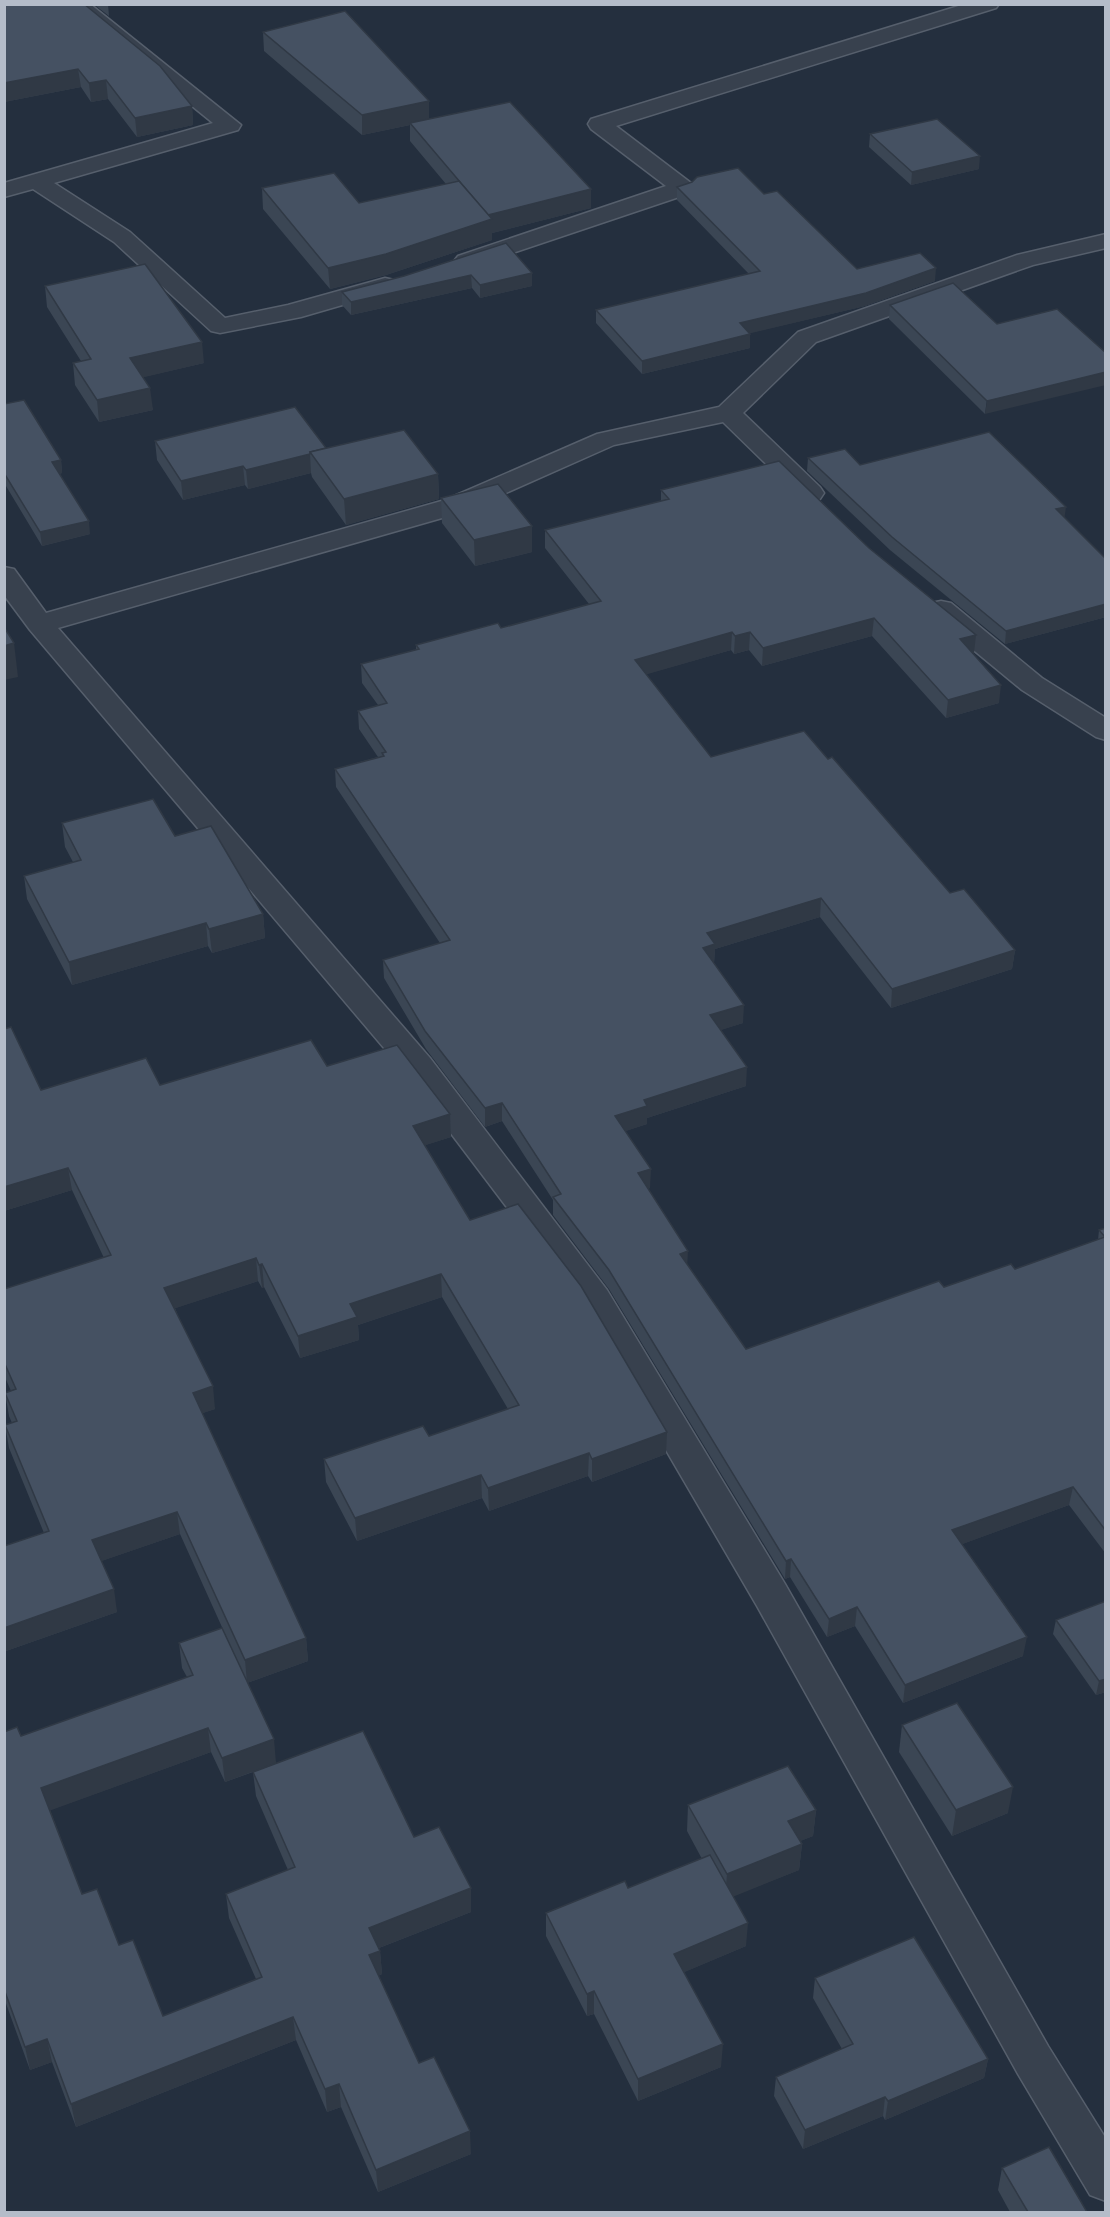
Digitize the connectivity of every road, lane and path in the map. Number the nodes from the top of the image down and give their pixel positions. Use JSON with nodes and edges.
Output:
{"nodes":[{"id":1,"x":76,"y":4,"type":"edge"},
{"id":2,"x":989,"y":4,"type":"edge"},
{"id":3,"x":36,"y":181,"type":"junction"},
{"id":4,"x":4,"y":190,"type":"edge"},
{"id":5,"x":1106,"y":241,"type":"edge"},
{"id":6,"x":446,"y":267,"type":"edge"},
{"id":7,"x":412,"y":277,"type":"edge"},
{"id":8,"x":728,"y":413,"type":"junction"},
{"id":9,"x":828,"y":510,"type":"edge"},
{"id":10,"x":4,"y":575,"type":"edge"},
{"id":11,"x":915,"y":588,"type":"edge"},
{"id":12,"x":40,"y":624,"type":"junction"},
{"id":13,"x":1106,"y":731,"type":"edge"},
{"id":14,"x":1106,"y":2180,"type":"edge"}],
"edges":[{"from":1,"to":3,"type":"street"},
{"from":2,"to":6,"type":"street"},
{"from":3,"to":4,"type":"street"},
{"from":3,"to":7,"type":"street"},
{"from":5,"to":8,"type":"street"},
{"from":8,"to":9,"type":"street"},
{"from":8,"to":12,"type":"street"},
{"from":10,"to":12,"type":"street"},
{"from":11,"to":13,"type":"street"},
{"from":12,"to":14,"type":"street"}]}
